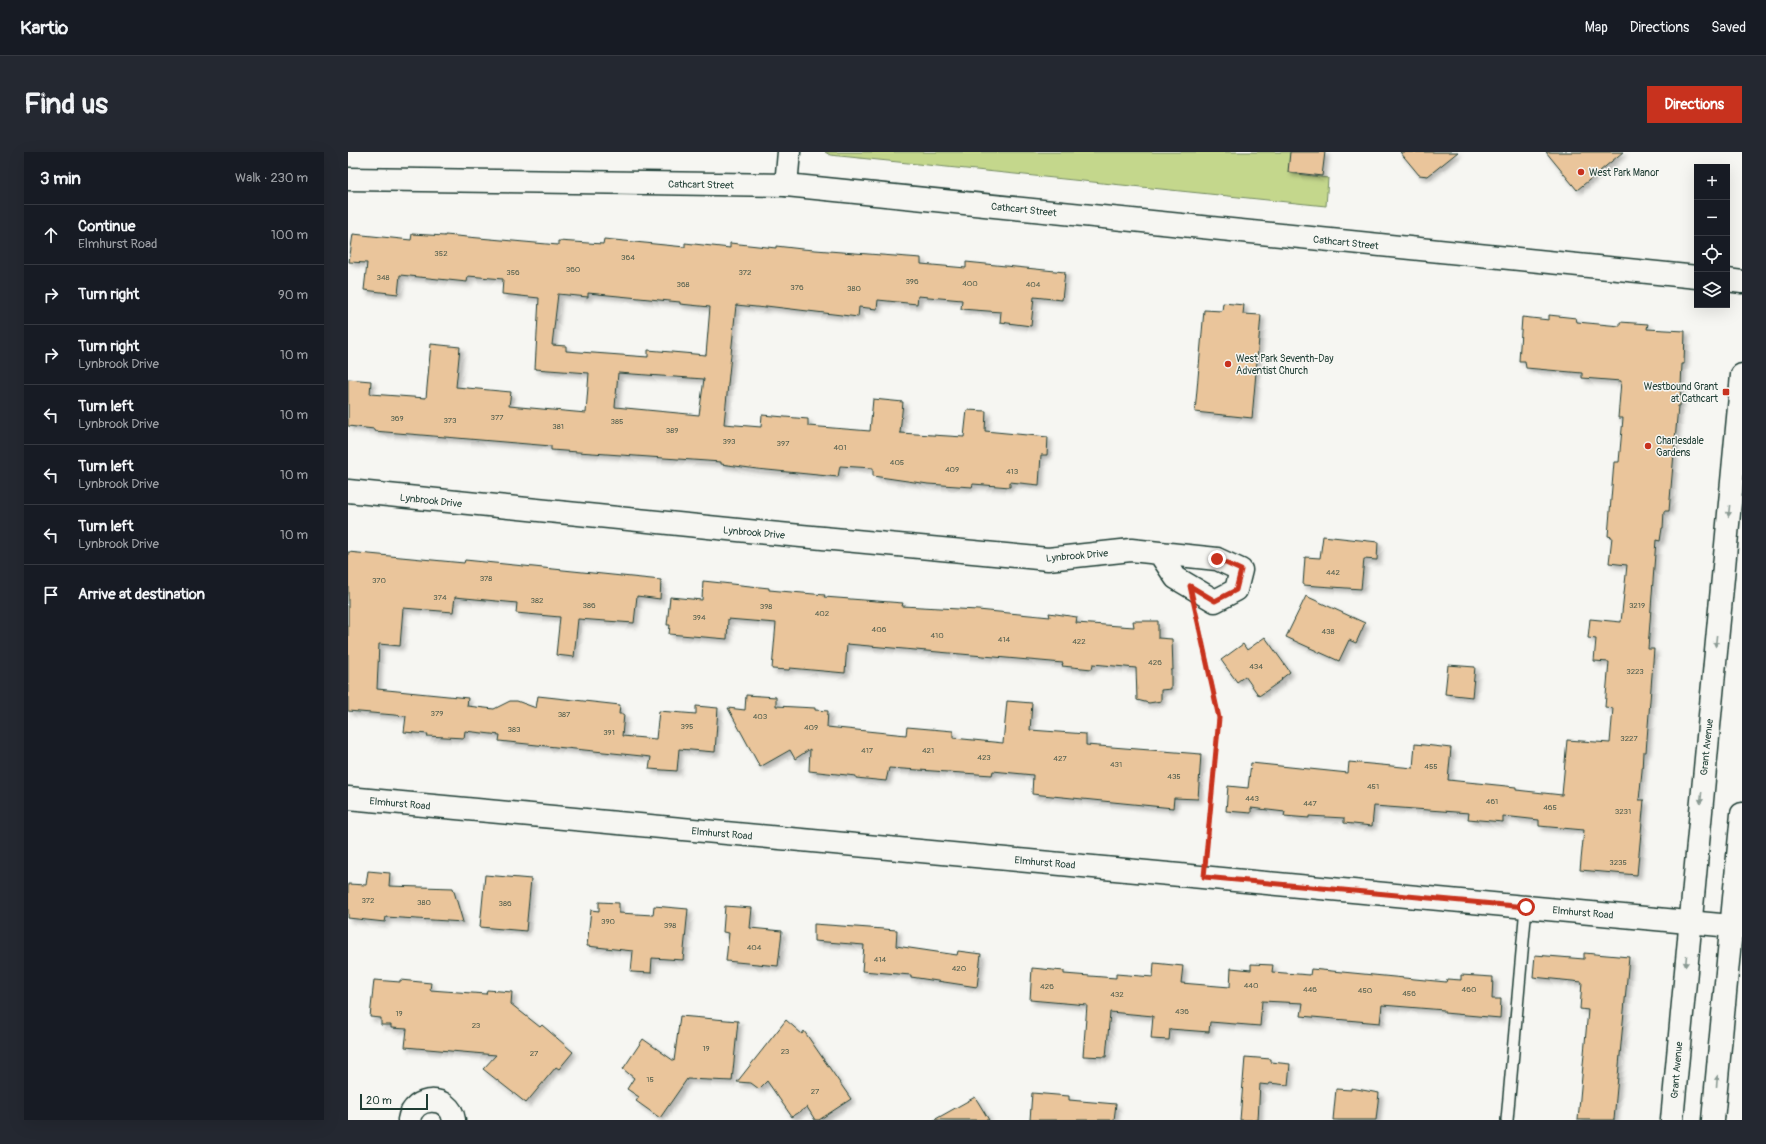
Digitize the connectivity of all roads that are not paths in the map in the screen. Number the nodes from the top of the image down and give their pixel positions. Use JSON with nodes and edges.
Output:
{"nodes":[{"id":1,"x":790,"y":152,"type":"edge"},
{"id":2,"x":348,"y":179,"type":"edge"},
{"id":3,"x":786,"y":185,"type":"junction"},
{"id":4,"x":1694,"y":277,"type":"edge"},
{"id":5,"x":1730,"y":280,"type":"edge"},
{"id":6,"x":1742,"y":282,"type":"edge"},
{"id":7,"x":1742,"y":375,"type":"edge"},
{"id":8,"x":348,"y":491,"type":"edge"},
{"id":9,"x":1160,"y":554,"type":"junction"},
{"id":10,"x":348,"y":798,"type":"edge"},
{"id":11,"x":1742,"y":814,"type":"edge"},
{"id":12,"x":1526,"y":907,"type":"junction"},
{"id":13,"x":1689,"y":922,"type":"junction"},
{"id":14,"x":1736,"y":926,"type":"edge"},
{"id":15,"x":409,"y":1120,"type":"edge"},
{"id":16,"x":454,"y":1120,"type":"edge"},
{"id":17,"x":1507,"y":1120,"type":"edge"},
{"id":18,"x":1672,"y":1120,"type":"edge"},
{"id":19,"x":1713,"y":1120,"type":"edge"}],
"edges":[{"from":1,"to":3,"type":"street"},
{"from":2,"to":3,"type":"street","name":"Cathcart Street"},
{"from":3,"to":4,"type":"street","name":"Cathcart Street"},
{"from":5,"to":6,"type":"street"},
{"from":7,"to":13,"type":"street","name":"Grant Avenue","one_way":true},
{"from":8,"to":9,"type":"street","name":"Lynbrook Drive"},
{"from":9,"to":9,"type":"street","name":"Lynbrook Drive"},
{"from":10,"to":12,"type":"street","name":"Elmhurst Road"},
{"from":11,"to":14,"type":"street"},
{"from":12,"to":13,"type":"street","name":"Elmhurst Road"},
{"from":12,"to":17,"type":"lane"},
{"from":13,"to":14,"type":"street","name":"Elmhurst Road"},
{"from":13,"to":18,"type":"street","name":"Grant Avenue","one_way":true},
{"from":19,"to":14,"type":"street","one_way":true},
{"from":15,"to":16,"type":"street"}]}
